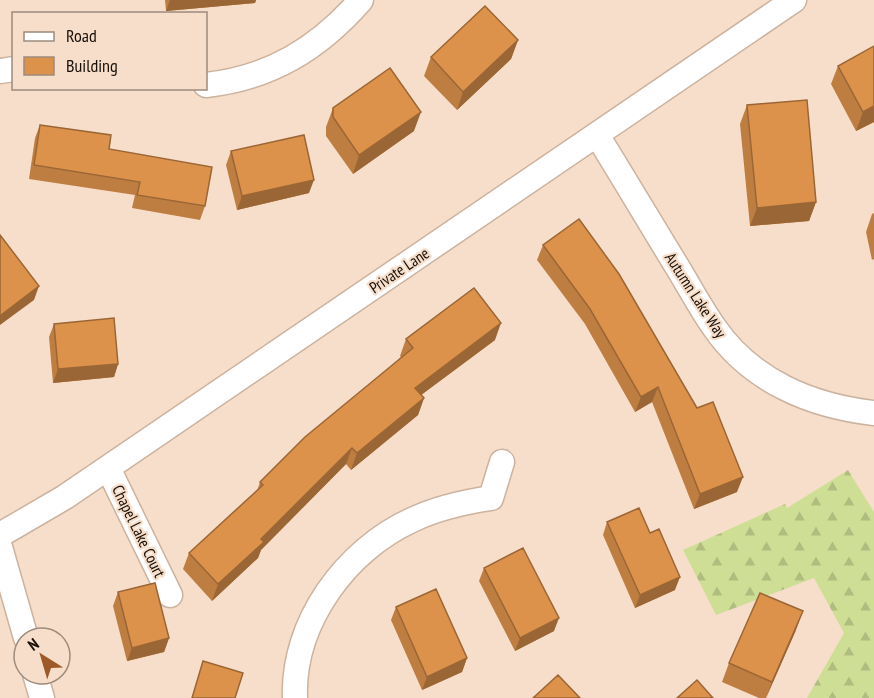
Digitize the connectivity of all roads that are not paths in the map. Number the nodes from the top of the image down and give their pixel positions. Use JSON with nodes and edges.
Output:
{"nodes":[{"id":1,"x":361,"y":0,"type":"edge"},
{"id":2,"x":794,"y":0,"type":"edge"},
{"id":3,"x":207,"y":85,"type":"edge"},
{"id":4,"x":597,"y":135,"type":"junction"},
{"id":5,"x":874,"y":413,"type":"edge"},
{"id":6,"x":502,"y":462,"type":"dead end"},
{"id":7,"x":108,"y":468,"type":"junction"},
{"id":8,"x":0,"y":535,"type":"edge"},
{"id":9,"x":0,"y":548,"type":"edge"},
{"id":10,"x":170,"y":595,"type":"dead end"},
{"id":11,"x":23,"y":626,"type":"edge"},
{"id":12,"x":295,"y":698,"type":"edge"}],
"edges":[{"from":1,"to":3,"type":"street"},
{"from":2,"to":4,"type":"street","name":"Private Lane"},
{"from":4,"to":5,"type":"street","name":"Autumn Lake Way"},
{"from":4,"to":7,"type":"street","name":"Private Lane"},
{"from":6,"to":12,"type":"street"},
{"from":7,"to":8,"type":"street","name":"Private Lane"},
{"from":7,"to":10,"type":"street","name":"Chapel Lake Court"},
{"from":9,"to":11,"type":"street"}]}
